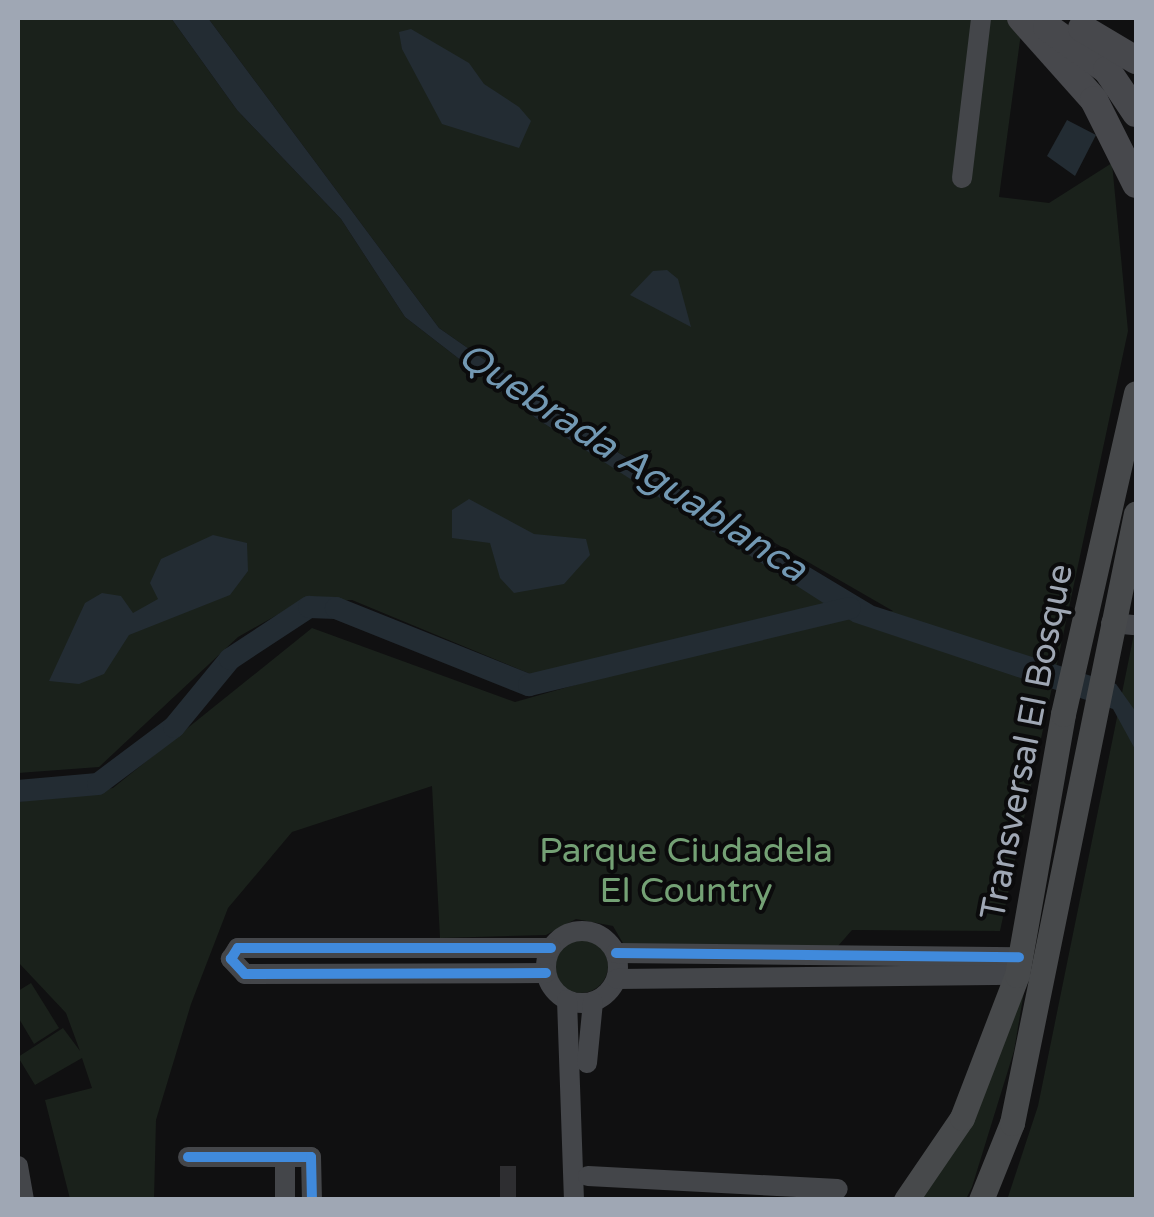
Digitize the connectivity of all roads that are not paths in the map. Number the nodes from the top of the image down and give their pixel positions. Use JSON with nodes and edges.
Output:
{"nodes":[{"id":1,"x":981,"y":18,"type":"edge"},
{"id":2,"x":1021,"y":18,"type":"edge"},
{"id":3,"x":1033,"y":18,"type":"edge"},
{"id":4,"x":1066,"y":18,"type":"edge"},
{"id":5,"x":1136,"y":60,"type":"edge"},
{"id":6,"x":1136,"y":113,"type":"edge"},
{"id":7,"x":962,"y":178,"type":"dead end"},
{"id":8,"x":1136,"y":184,"type":"edge"},
{"id":9,"x":1136,"y":393,"type":"edge"},
{"id":10,"x":1136,"y":513,"type":"edge"},
{"id":11,"x":1124,"y":624,"type":"edge"},
{"id":12,"x":1088,"y":660,"type":"junction"},
{"id":13,"x":551,"y":948,"type":"junction"},
{"id":14,"x":616,"y":953,"type":"junction"},
{"id":15,"x":1018,"y":966,"type":"junction"},
{"id":16,"x":546,"y":973,"type":"junction"},
{"id":17,"x":617,"y":979,"type":"junction"},
{"id":18,"x":567,"y":1000,"type":"junction"},
{"id":19,"x":592,"y":1002,"type":"junction"},
{"id":20,"x":581,"y":1155,"type":"junction"},
{"id":21,"x":188,"y":1157,"type":"dead end"},
{"id":22,"x":285,"y":1157,"type":"junction"},
{"id":23,"x":18,"y":1166,"type":"edge"},
{"id":24,"x":588,"y":1176,"type":"junction"},
{"id":25,"x":838,"y":1190,"type":"dead end"},
{"id":26,"x":24,"y":1200,"type":"edge"},
{"id":27,"x":285,"y":1200,"type":"edge"},
{"id":28,"x":312,"y":1200,"type":"edge"},
{"id":29,"x":574,"y":1200,"type":"edge"},
{"id":30,"x":589,"y":1200,"type":"edge"},
{"id":31,"x":906,"y":1200,"type":"edge"},
{"id":32,"x":981,"y":1200,"type":"edge"}],
"edges":[{"from":1,"to":7,"type":"street"},
{"from":2,"to":8,"type":"highway"},
{"from":3,"to":6,"type":"highway"},
{"from":4,"to":5,"type":"highway"},
{"from":9,"to":12,"type":"main road","name":"Transversal El Bosque"},
{"from":10,"to":11,"type":"main road","name":"Transversal El Bosque"},
{"from":11,"to":12,"type":"main road","name":"Transversal El Bosque"},
{"from":12,"to":15,"type":"main road","name":"Transversal El Bosque"},
{"from":12,"to":32,"type":"main road","name":"Transversal El Bosque"},
{"from":13,"to":14,"type":"street"},
{"from":13,"to":16,"type":"street"},
{"from":13,"to":16,"type":"street"},
{"from":14,"to":15,"type":"street"},
{"from":14,"to":17,"type":"street"},
{"from":15,"to":17,"type":"street"},
{"from":15,"to":31,"type":"main road","name":"Transversal El Bosque"},
{"from":16,"to":18,"type":"street"},
{"from":17,"to":19,"type":"street"},
{"from":18,"to":19,"type":"street"},
{"from":18,"to":20,"type":"street"},
{"from":19,"to":20,"type":"street"},
{"from":20,"to":24,"type":"street"},
{"from":20,"to":29,"type":"street"},
{"from":21,"to":22,"type":"street"},
{"from":22,"to":27,"type":"street"},
{"from":22,"to":28,"type":"street"},
{"from":23,"to":26,"type":"street"},
{"from":24,"to":25,"type":"street"},
{"from":24,"to":30,"type":"street"}]}
